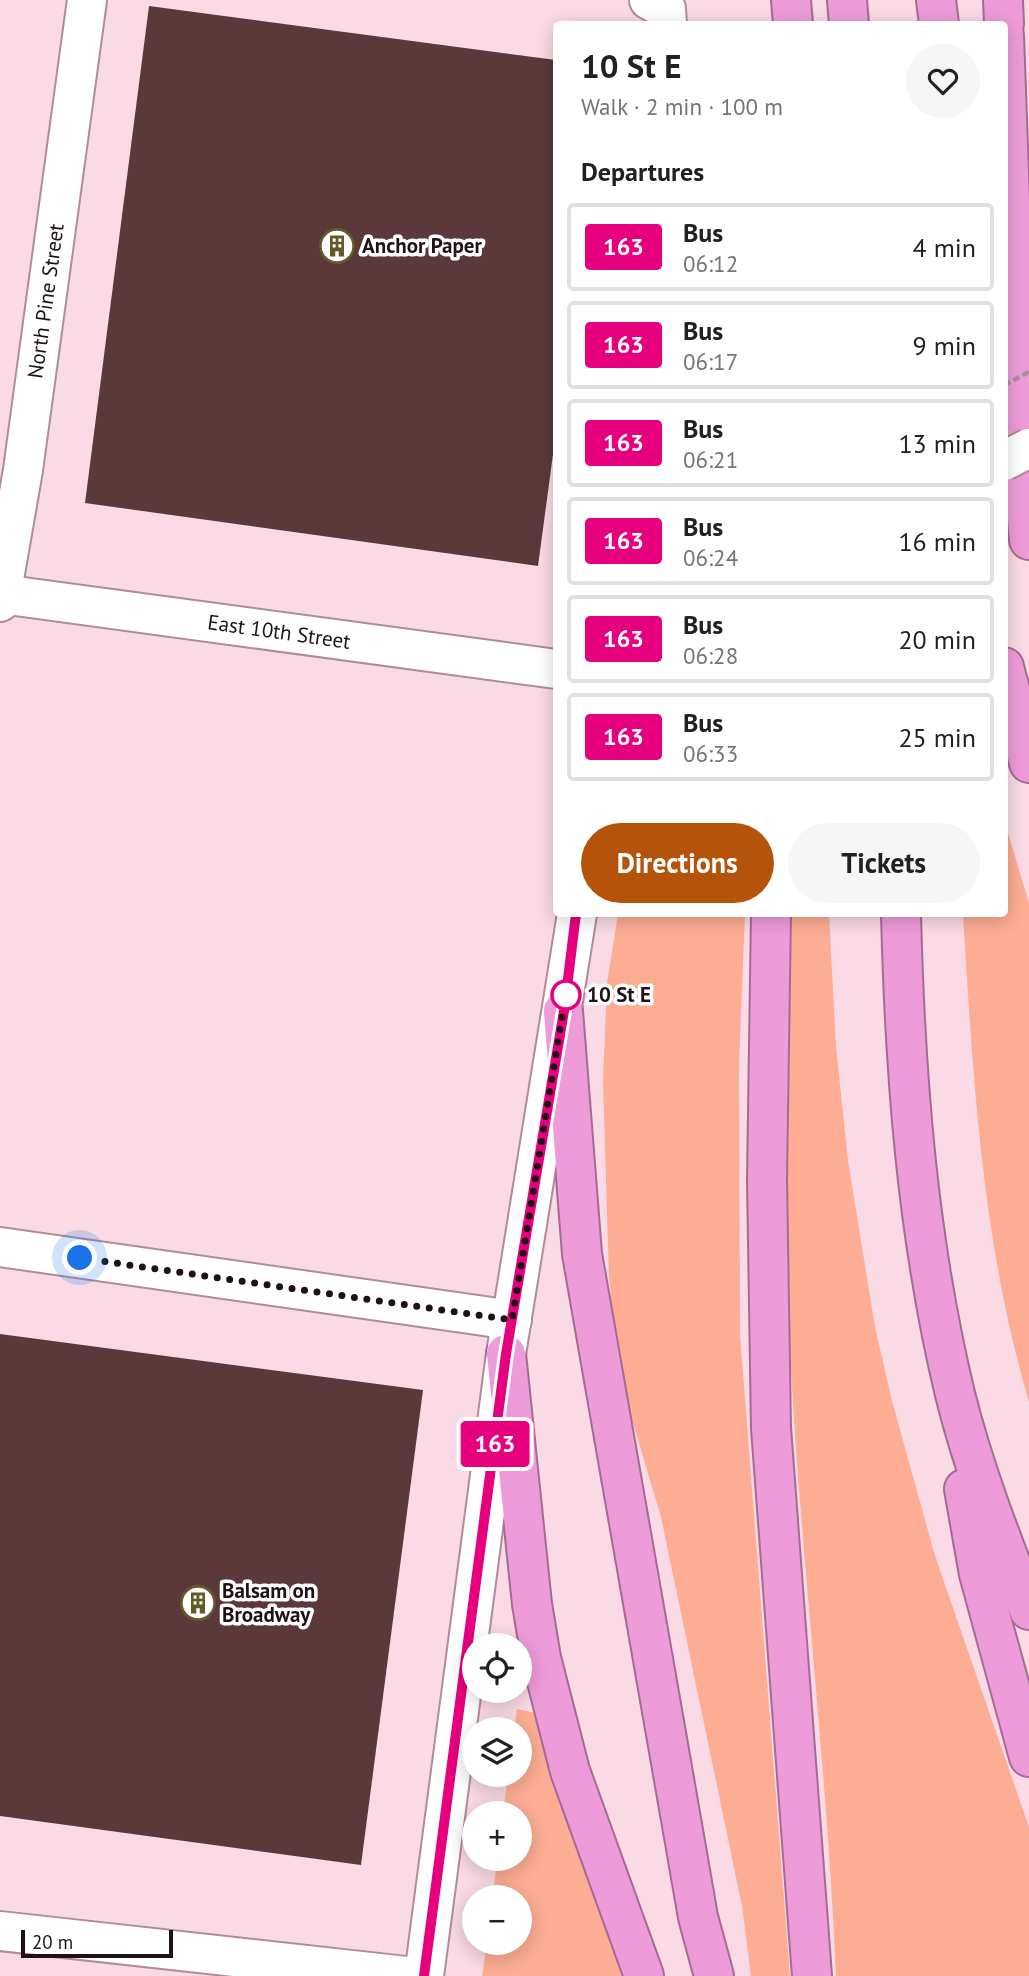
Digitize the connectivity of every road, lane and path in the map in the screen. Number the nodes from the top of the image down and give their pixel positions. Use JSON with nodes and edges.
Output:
{"nodes":[{"id":1,"x":88,"y":0,"type":"edge"},
{"id":2,"x":791,"y":0,"type":"edge"},
{"id":3,"x":847,"y":0,"type":"edge"},
{"id":4,"x":936,"y":0,"type":"edge"},
{"id":5,"x":1003,"y":0,"type":"edge"},
{"id":6,"x":793,"y":21,"type":"edge"},
{"id":7,"x":849,"y":21,"type":"edge"},
{"id":8,"x":939,"y":21,"type":"edge"},
{"id":9,"x":1004,"y":21,"type":"edge"},
{"id":10,"x":1008,"y":146,"type":"edge"},
{"id":11,"x":1029,"y":372,"type":"edge"},
{"id":12,"x":1008,"y":383,"type":"edge"},
{"id":13,"x":1029,"y":448,"type":"edge"},
{"id":14,"x":1008,"y":459,"type":"edge"},
{"id":15,"x":1029,"y":540,"type":"edge"},
{"id":16,"x":1,"y":598,"type":"edge"},
{"id":17,"x":553,"y":669,"type":"edge"},
{"id":18,"x":1008,"y":682,"type":"edge"},
{"id":19,"x":1029,"y":763,"type":"edge"},
{"id":20,"x":576,"y":917,"type":"edge"},
{"id":21,"x":771,"y":917,"type":"edge"},
{"id":22,"x":901,"y":917,"type":"edge"},
{"id":23,"x":564,"y":1011,"type":"junction"},
{"id":24,"x":924,"y":1234,"type":"junction"},
{"id":25,"x":0,"y":1247,"type":"edge"},
{"id":26,"x":509,"y":1337,"type":"junction"},
{"id":27,"x":1029,"y":1610,"type":"edge"},
{"id":28,"x":1029,"y":1757,"type":"edge"},
{"id":29,"x":0,"y":1931,"type":"edge"},
{"id":30,"x":406,"y":1976,"type":"edge"},
{"id":31,"x":424,"y":1976,"type":"edge"},
{"id":32,"x":645,"y":1976,"type":"edge"},
{"id":33,"x":713,"y":1976,"type":"edge"},
{"id":34,"x":812,"y":1976,"type":"edge"}],
"edges":[{"from":1,"to":16,"type":"street","name":"North Pine Street"},
{"from":2,"to":6,"type":"highway"},
{"from":3,"to":7,"type":"highway"},
{"from":4,"to":8,"type":"highway"},
{"from":5,"to":9,"type":"highway"},
{"from":10,"to":15,"type":"highway"},
{"from":11,"to":12,"type":"path","bridge":true},
{"from":13,"to":14,"type":"street","bridge":true},
{"from":16,"to":17,"type":"street","name":"East 10th Street"},
{"from":18,"to":19,"type":"highway"},
{"from":20,"to":23,"type":"street"},
{"from":21,"to":34,"type":"highway"},
{"from":22,"to":24,"type":"highway"},
{"from":23,"to":26,"type":"street"},
{"from":23,"to":33,"type":"highway"},
{"from":24,"to":27,"type":"highway"},
{"from":24,"to":28,"type":"highway"},
{"from":25,"to":26,"type":"street"},
{"from":26,"to":31,"type":"street"},
{"from":26,"to":32,"type":"highway"},
{"from":29,"to":30,"type":"street"}]}
